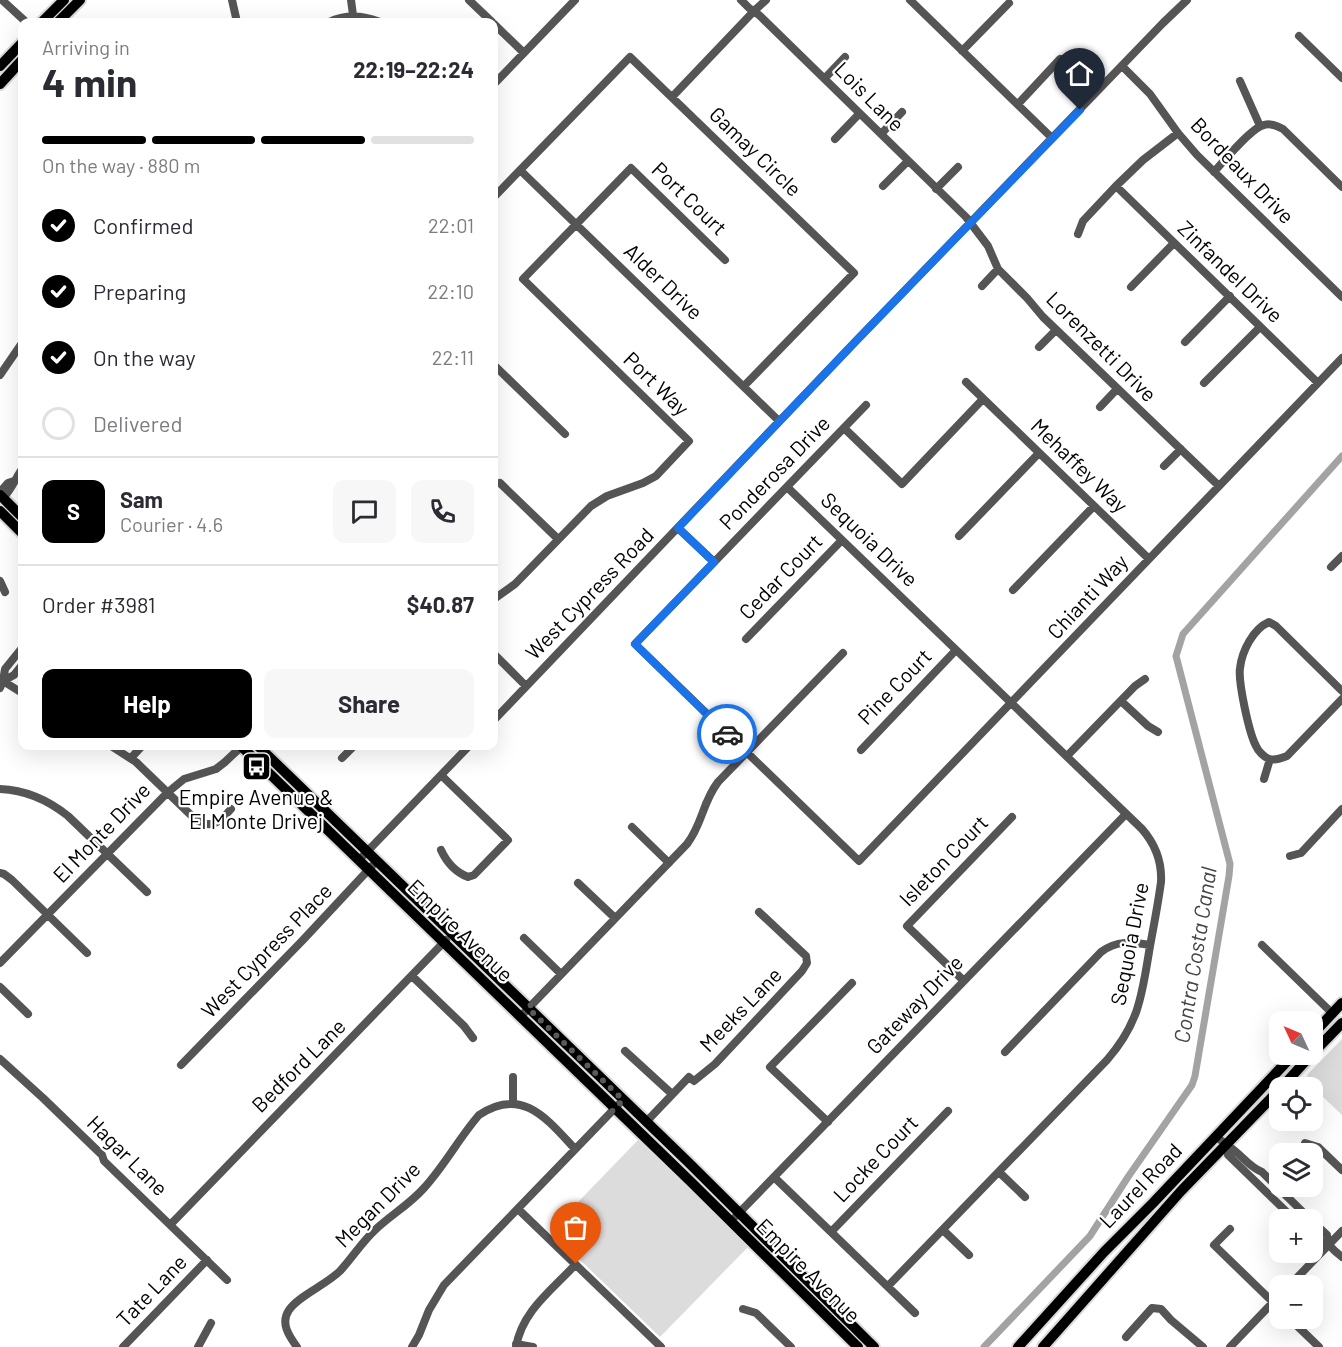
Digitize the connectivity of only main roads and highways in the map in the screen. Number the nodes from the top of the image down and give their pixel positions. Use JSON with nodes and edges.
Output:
{"nodes":[{"id":1,"x":64,"y":0,"type":"edge"},
{"id":2,"x":80,"y":0,"type":"edge"},
{"id":3,"x":46,"y":18,"type":"edge"},
{"id":4,"x":62,"y":18,"type":"edge"},
{"id":5,"x":18,"y":47,"type":"edge"},
{"id":6,"x":18,"y":64,"type":"edge"},
{"id":7,"x":0,"y":66,"type":"edge"},
{"id":8,"x":0,"y":84,"type":"edge"},
{"id":9,"x":1,"y":496,"type":"edge"},
{"id":10,"x":0,"y":510,"type":"edge"},
{"id":11,"x":18,"y":513,"type":"edge"},
{"id":12,"x":18,"y":528,"type":"edge"},
{"id":13,"x":245,"y":750,"type":"edge"},
{"id":14,"x":262,"y":750,"type":"edge"},
{"id":15,"x":1342,"y":1003,"type":"edge"},
{"id":16,"x":1342,"y":1023,"type":"edge"},
{"id":17,"x":1323,"y":1024,"type":"edge"},
{"id":18,"x":1323,"y":1043,"type":"edge"},
{"id":19,"x":1284,"y":1065,"type":"edge"},
{"id":20,"x":1302,"y":1065,"type":"edge"},
{"id":21,"x":1290,"y":1077,"type":"edge"},
{"id":22,"x":1269,"y":1100,"type":"edge"},
{"id":23,"x":858,"y":1347,"type":"edge"},
{"id":24,"x":874,"y":1347,"type":"edge"},
{"id":25,"x":1018,"y":1347,"type":"edge"},
{"id":26,"x":1043,"y":1347,"type":"edge"}],
"edges":[{"from":1,"to":3,"type":"main road"},
{"from":2,"to":4,"type":"main road"},
{"from":5,"to":7,"type":"main road"},
{"from":6,"to":8,"type":"main road"},
{"from":9,"to":11,"type":"main road"},
{"from":10,"to":12,"type":"main road"},
{"from":13,"to":23,"type":"main road","name":"Empire Avenue"},
{"from":14,"to":24,"type":"main road","name":"Empire Avenue"},
{"from":15,"to":17,"type":"main road"},
{"from":16,"to":18,"type":"main road","name":"Laurel Road"},
{"from":19,"to":25,"type":"main road","name":"Laurel Road"},
{"from":20,"to":21,"type":"main road","name":"Laurel Road"},
{"from":22,"to":26,"type":"main road","name":"Laurel Road"}]}
